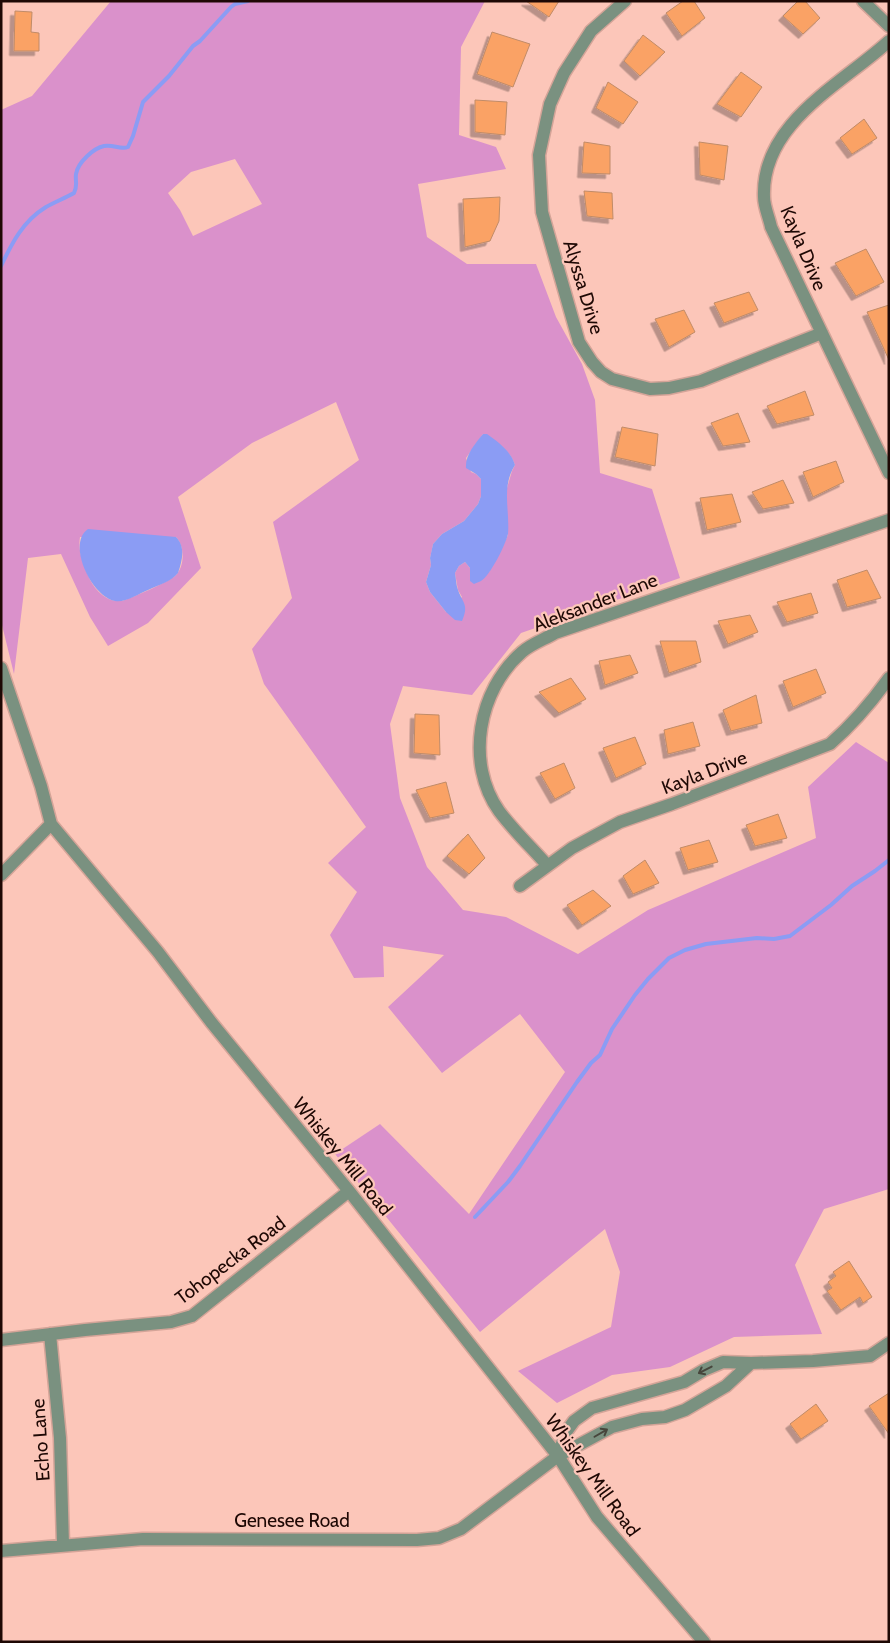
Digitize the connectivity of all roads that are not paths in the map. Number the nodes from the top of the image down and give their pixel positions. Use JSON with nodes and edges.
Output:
{"nodes":[{"id":1,"x":625,"y":1,"type":"edge"},
{"id":2,"x":863,"y":1,"type":"edge"},
{"id":3,"x":889,"y":26,"type":"edge"},
{"id":4,"x":889,"y":41,"type":"edge"},
{"id":5,"x":822,"y":333,"type":"junction"},
{"id":6,"x":889,"y":473,"type":"edge"},
{"id":7,"x":889,"y":520,"type":"edge"},
{"id":8,"x":1,"y":668,"type":"edge"},
{"id":9,"x":889,"y":678,"type":"edge"},
{"id":10,"x":51,"y":824,"type":"junction"},
{"id":11,"x":547,"y":865,"type":"junction"},
{"id":12,"x":1,"y":875,"type":"edge"},
{"id":13,"x":520,"y":886,"type":"dead end"},
{"id":14,"x":349,"y":1191,"type":"junction"},
{"id":15,"x":50,"y":1334,"type":"junction"},
{"id":16,"x":1,"y":1340,"type":"edge"},
{"id":17,"x":889,"y":1343,"type":"edge"},
{"id":18,"x":752,"y":1364,"type":"junction"},
{"id":19,"x":558,"y":1456,"type":"junction"},
{"id":20,"x":63,"y":1545,"type":"junction"},
{"id":21,"x":1,"y":1551,"type":"edge"},
{"id":22,"x":704,"y":1642,"type":"edge"}],
"edges":[{"from":1,"to":5,"type":"street","name":"Alyssa Drive"},
{"from":2,"to":3,"type":"street"},
{"from":4,"to":5,"type":"street","name":"Kayla Drive"},
{"from":5,"to":6,"type":"street","name":"Kayla Drive"},
{"from":7,"to":11,"type":"street","name":"Aleksander Lane"},
{"from":8,"to":10,"type":"street","name":"Whiskey Mill Road"},
{"from":9,"to":11,"type":"street","name":"Kayla Drive"},
{"from":10,"to":12,"type":"street"},
{"from":10,"to":14,"type":"street","name":"Whiskey Mill Road"},
{"from":11,"to":13,"type":"street","name":"Kayla Drive"},
{"from":14,"to":15,"type":"street","name":"Tohopecka Road"},
{"from":14,"to":19,"type":"street","name":"Whiskey Mill Road"},
{"from":15,"to":16,"type":"street","name":"Tohopecka Road"},
{"from":15,"to":20,"type":"street","name":"Echo Lane"},
{"from":17,"to":18,"type":"street"},
{"from":19,"to":18,"type":"street","name":"Genesee Road","one_way":true},
{"from":18,"to":19,"type":"street","one_way":true},
{"from":19,"to":20,"type":"street","name":"Genesee Road"},
{"from":19,"to":22,"type":"street","name":"Whiskey Mill Road"},
{"from":20,"to":21,"type":"street","name":"Genesee Road"}]}
